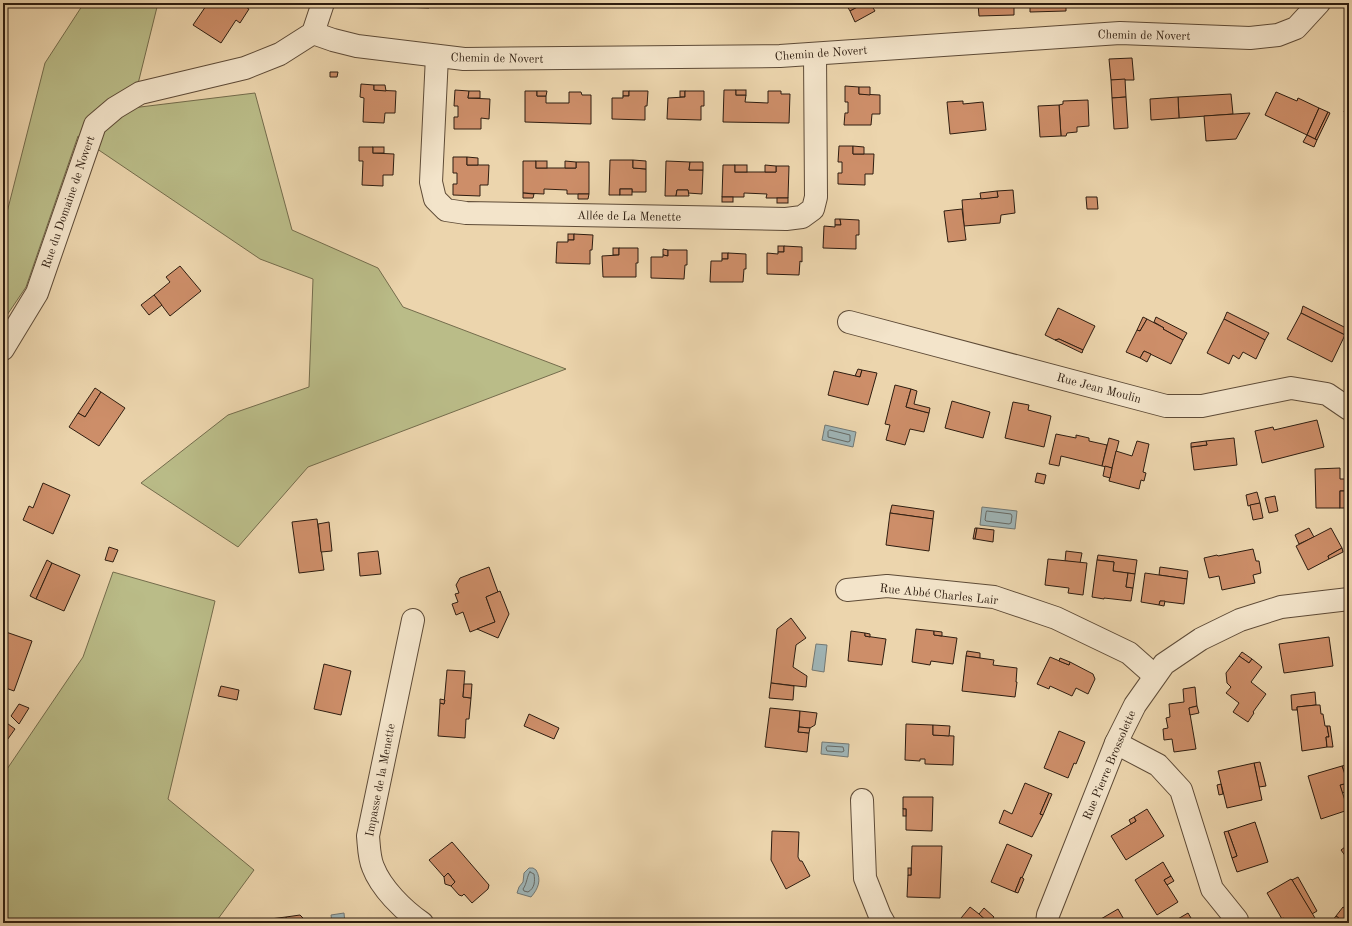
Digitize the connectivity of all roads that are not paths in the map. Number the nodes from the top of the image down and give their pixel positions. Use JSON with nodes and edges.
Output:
{"nodes":[{"id":1,"x":323,"y":3,"type":"edge"},
{"id":2,"x":1319,"y":3,"type":"edge"},
{"id":3,"x":313,"y":33,"type":"junction"},
{"id":4,"x":815,"y":54,"type":"junction"},
{"id":5,"x":437,"y":56,"type":"junction"},
{"id":6,"x":849,"y":322,"type":"dead end"},
{"id":7,"x":3,"y":349,"type":"edge"},
{"id":8,"x":1349,"y":409,"type":"edge"},
{"id":9,"x":847,"y":590,"type":"dead end"},
{"id":10,"x":1349,"y":598,"type":"edge"},
{"id":11,"x":413,"y":620,"type":"dead end"},
{"id":12,"x":1155,"y":676,"type":"junction"},
{"id":13,"x":1116,"y":743,"type":"junction"},
{"id":14,"x":862,"y":800,"type":"dead end"},
{"id":15,"x":1237,"y":920,"type":"dead end"},
{"id":16,"x":422,"y":923,"type":"edge"},
{"id":17,"x":884,"y":923,"type":"edge"},
{"id":18,"x":1047,"y":923,"type":"edge"}],
"edges":[{"from":1,"to":3,"type":"street"},
{"from":2,"to":4,"type":"street","name":"Chemin de Novert"},
{"from":3,"to":5,"type":"street","name":"Chemin de Novert"},
{"from":3,"to":7,"type":"street","name":"Rue du Domaine de Novert"},
{"from":4,"to":5,"type":"street","name":"Chemin de Novert"},
{"from":4,"to":5,"type":"street","name":"Allée de La Menette"},
{"from":6,"to":8,"type":"street","name":"Rue Jean Moulin"},
{"from":9,"to":12,"type":"street","name":"Rue Abbé Charles Lair"},
{"from":10,"to":12,"type":"street","name":"Rue Pierre Brossolette"},
{"from":11,"to":16,"type":"street","name":"Impasse de la Menette"},
{"from":12,"to":13,"type":"street","name":"Rue Pierre Brossolette"},
{"from":13,"to":15,"type":"street"},
{"from":13,"to":18,"type":"street","name":"Rue Pierre Brossolette"},
{"from":14,"to":17,"type":"street"}]}
